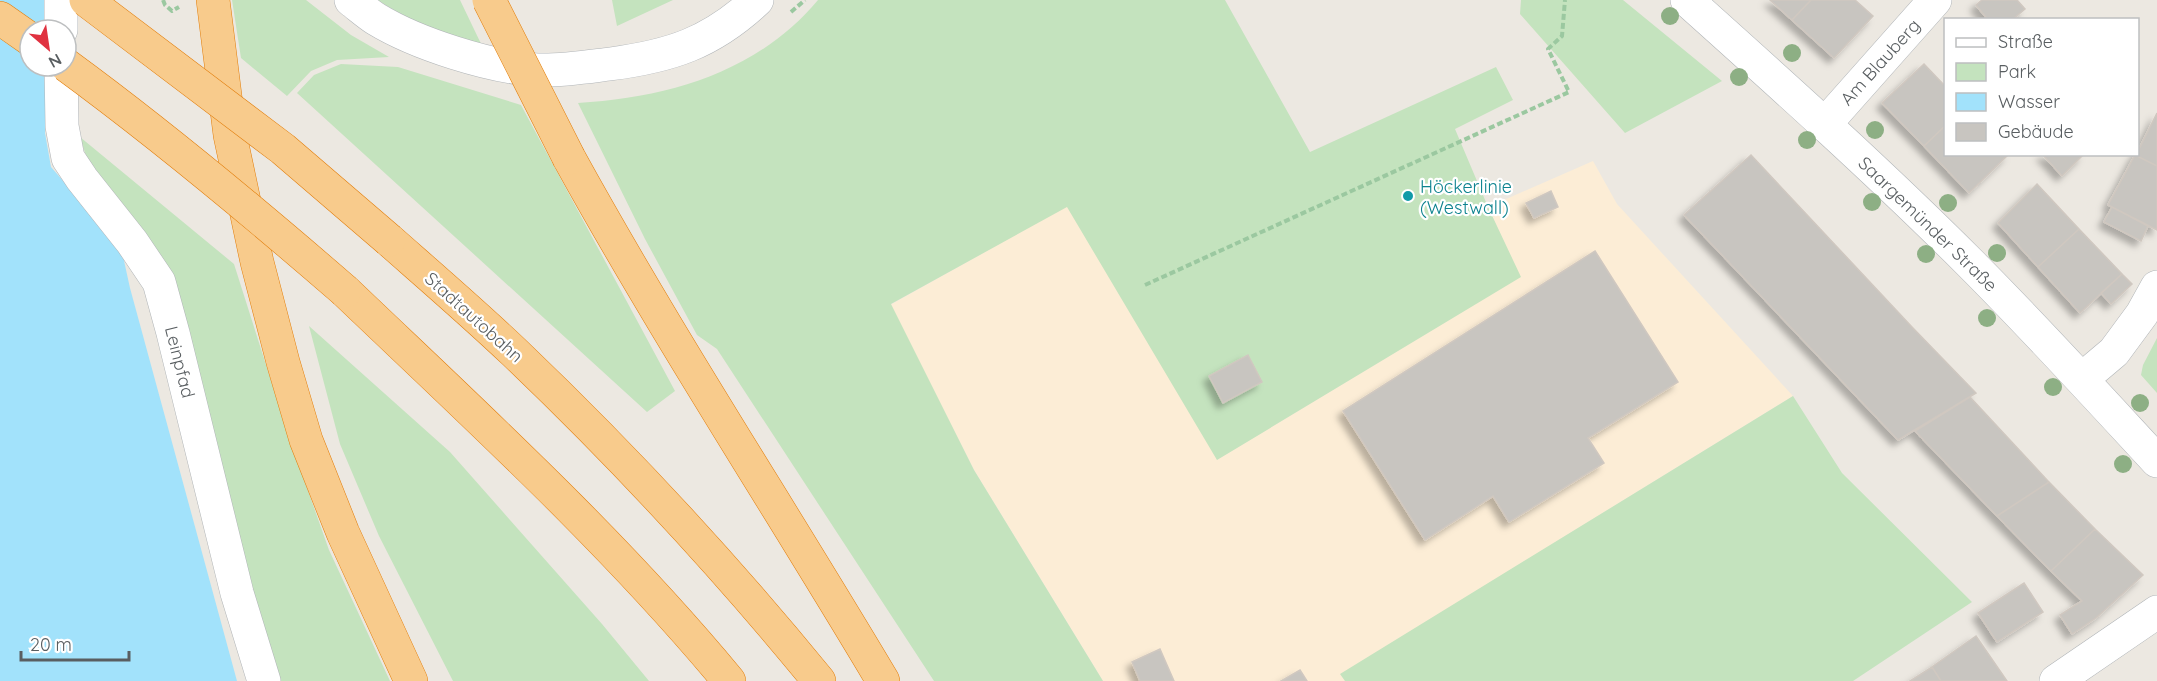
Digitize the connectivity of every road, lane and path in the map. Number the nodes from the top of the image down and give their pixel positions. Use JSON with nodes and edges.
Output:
{"nodes":[{"id":1,"x":61,"y":0,"type":"edge"},
{"id":2,"x":86,"y":0,"type":"edge"},
{"id":3,"x":163,"y":0,"type":"edge"},
{"id":4,"x":180,"y":0,"type":"edge"},
{"id":5,"x":213,"y":0,"type":"edge"},
{"id":6,"x":351,"y":0,"type":"edge"},
{"id":7,"x":489,"y":0,"type":"edge"},
{"id":8,"x":757,"y":0,"type":"edge"},
{"id":9,"x":1565,"y":0,"type":"edge"},
{"id":10,"x":1687,"y":0,"type":"edge"},
{"id":11,"x":1935,"y":0,"type":"edge"},
{"id":12,"x":0,"y":18,"type":"edge"},
{"id":13,"x":61,"y":18,"type":"edge"},
{"id":14,"x":18,"y":31,"type":"edge"},
{"id":15,"x":78,"y":74,"type":"edge"},
{"id":16,"x":61,"y":78,"type":"edge"},
{"id":17,"x":1825,"y":124,"type":"junction"},
{"id":18,"x":1145,"y":285,"type":"dead end"},
{"id":19,"x":2157,"y":286,"type":"edge"},
{"id":20,"x":2082,"y":379,"type":"junction"},
{"id":21,"x":2157,"y":461,"type":"edge"},
{"id":22,"x":2157,"y":612,"type":"edge"},
{"id":23,"x":264,"y":681,"type":"edge"},
{"id":24,"x":411,"y":681,"type":"edge"},
{"id":25,"x":729,"y":681,"type":"edge"},
{"id":26,"x":819,"y":681,"type":"edge"},
{"id":27,"x":883,"y":681,"type":"edge"},
{"id":28,"x":2056,"y":681,"type":"edge"}],
"edges":[{"from":1,"to":13,"type":"street"},
{"from":2,"to":26,"type":"highway","name":"Stadtautobahn","bridge":true},
{"from":3,"to":4,"type":"path"},
{"from":5,"to":24,"type":"highway"},
{"from":6,"to":8,"type":"street"},
{"from":7,"to":27,"type":"highway","bridge":true},
{"from":9,"to":18,"type":"path"},
{"from":10,"to":17,"type":"street","name":"Saargemünder Straße"},
{"from":11,"to":17,"type":"street","name":"Am Blauberg"},
{"from":12,"to":14,"type":"highway"},
{"from":15,"to":25,"type":"highway","bridge":true},
{"from":16,"to":23,"type":"street","name":"Leinpfad"},
{"from":17,"to":20,"type":"street","name":"Saargemünder Straße"},
{"from":19,"to":20,"type":"street"},
{"from":20,"to":21,"type":"street","name":"Saargemünder Straße"},
{"from":22,"to":28,"type":"street"}]}
